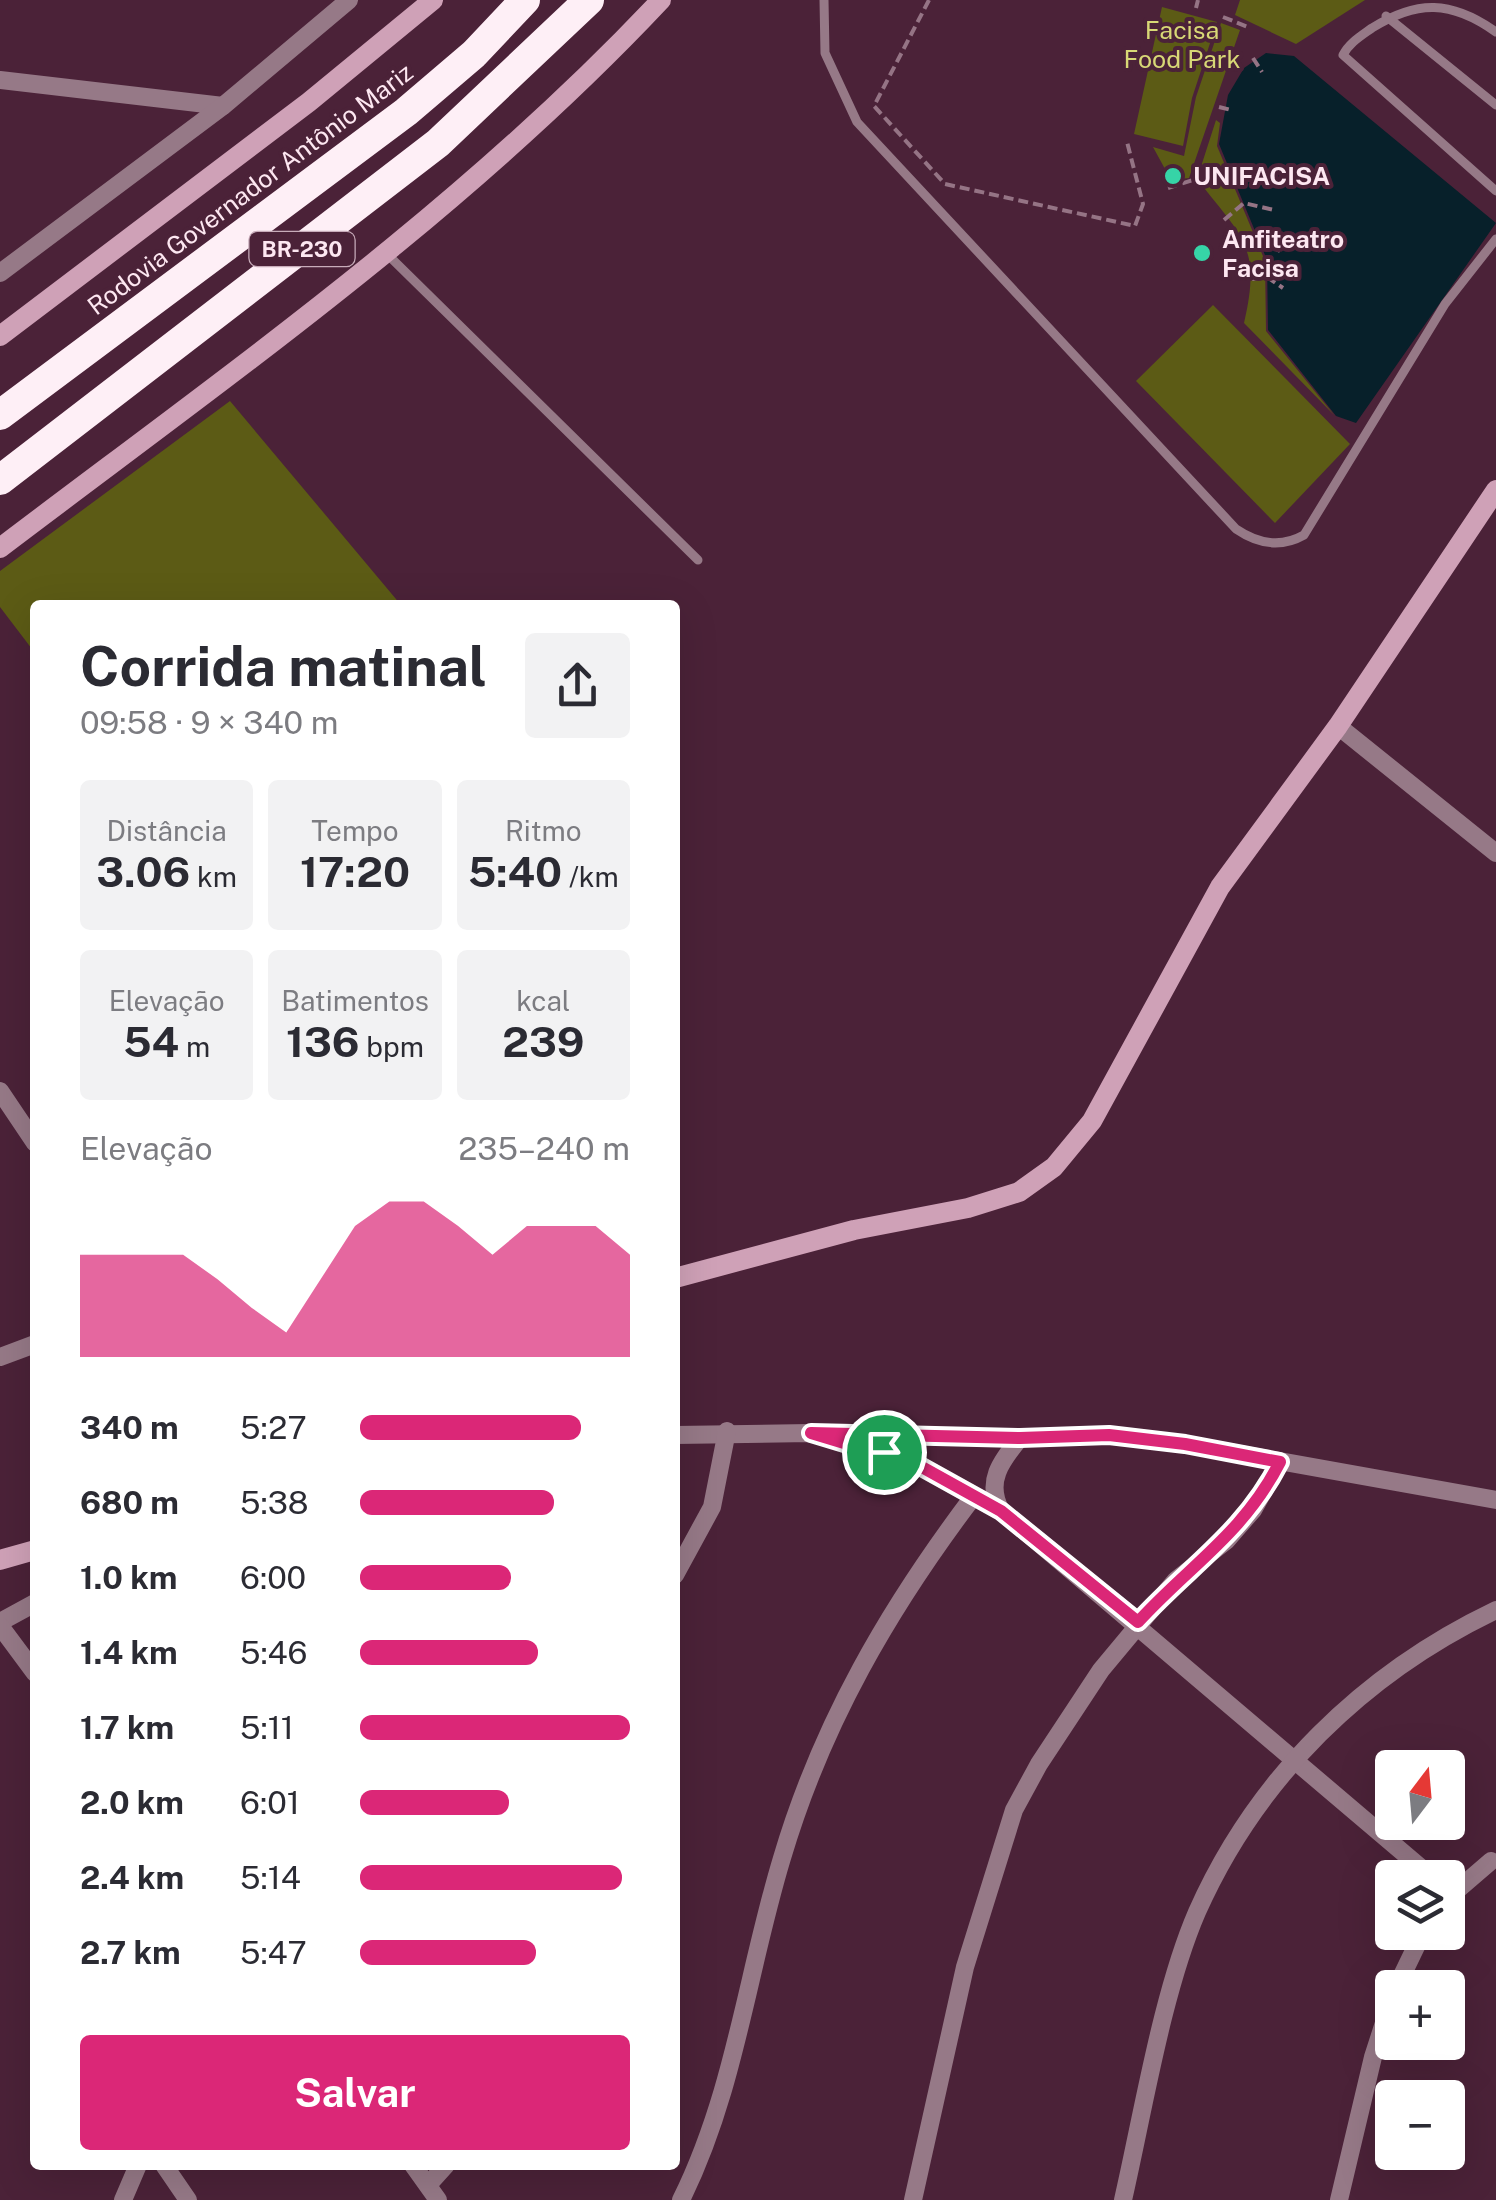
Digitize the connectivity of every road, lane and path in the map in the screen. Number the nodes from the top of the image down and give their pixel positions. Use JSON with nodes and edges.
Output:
{"nodes":[{"id":1,"x":349,"y":0,"type":"edge"},
{"id":2,"x":433,"y":0,"type":"edge"},
{"id":3,"x":526,"y":0,"type":"edge"},
{"id":4,"x":589,"y":0,"type":"edge"},
{"id":5,"x":661,"y":0,"type":"edge"},
{"id":6,"x":824,"y":0,"type":"edge"},
{"id":7,"x":929,"y":0,"type":"edge"},
{"id":8,"x":1198,"y":0,"type":"edge"},
{"id":9,"x":1196,"y":8,"type":"dead end"},
{"id":10,"x":1386,"y":16,"type":"junction"},
{"id":11,"x":1223,"y":17,"type":"dead end"},
{"id":12,"x":1248,"y":27,"type":"dead end"},
{"id":13,"x":1496,"y":32,"type":"edge"},
{"id":14,"x":1253,"y":58,"type":"dead end"},
{"id":15,"x":1262,"y":72,"type":"dead end"},
{"id":16,"x":0,"y":80,"type":"edge"},
{"id":17,"x":1496,"y":105,"type":"edge"},
{"id":18,"x":223,"y":106,"type":"junction"},
{"id":19,"x":1219,"y":107,"type":"dead end"},
{"id":20,"x":1231,"y":110,"type":"dead end"},
{"id":21,"x":1127,"y":142,"type":"dead end"},
{"id":22,"x":1193,"y":180,"type":"dead end"},
{"id":23,"x":1168,"y":188,"type":"dead end"},
{"id":24,"x":1496,"y":191,"type":"edge"},
{"id":25,"x":1274,"y":210,"type":"dead end"},
{"id":26,"x":1224,"y":220,"type":"dead end"},
{"id":27,"x":1496,"y":239,"type":"edge"},
{"id":28,"x":1245,"y":249,"type":"dead end"},
{"id":29,"x":1280,"y":251,"type":"dead end"},
{"id":30,"x":387,"y":254,"type":"junction"},
{"id":31,"x":0,"y":273,"type":"edge"},
{"id":32,"x":1252,"y":280,"type":"dead end"},
{"id":33,"x":1283,"y":288,"type":"dead end"},
{"id":34,"x":0,"y":336,"type":"edge"},
{"id":35,"x":0,"y":414,"type":"edge"},
{"id":36,"x":0,"y":480,"type":"edge"},
{"id":37,"x":1496,"y":490,"type":"edge"},
{"id":38,"x":0,"y":548,"type":"edge"},
{"id":39,"x":698,"y":560,"type":"dead end"},
{"id":40,"x":1338,"y":726,"type":"junction"},
{"id":41,"x":1496,"y":853,"type":"edge"},
{"id":42,"x":0,"y":1091,"type":"edge"},
{"id":43,"x":30,"y":1135,"type":"edge"},
{"id":44,"x":680,"y":1277,"type":"edge"},
{"id":45,"x":30,"y":1346,"type":"edge"},
{"id":46,"x":0,"y":1357,"type":"edge"},
{"id":47,"x":727,"y":1432,"type":"junction"},
{"id":48,"x":811,"y":1433,"type":"junction"},
{"id":49,"x":680,"y":1435,"type":"edge"},
{"id":50,"x":1020,"y":1438,"type":"junction"},
{"id":51,"x":1280,"y":1462,"type":"junction"},
{"id":52,"x":973,"y":1496,"type":"junction"},
{"id":53,"x":1496,"y":1500,"type":"edge"},
{"id":54,"x":1001,"y":1511,"type":"junction"},
{"id":55,"x":30,"y":1551,"type":"edge"},
{"id":56,"x":0,"y":1560,"type":"edge"},
{"id":57,"x":680,"y":1566,"type":"edge"},
{"id":58,"x":30,"y":1608,"type":"edge"},
{"id":59,"x":1496,"y":1610,"type":"edge"},
{"id":60,"x":1138,"y":1622,"type":"junction"},
{"id":61,"x":0,"y":1624,"type":"edge"},
{"id":62,"x":30,"y":1667,"type":"edge"},
{"id":63,"x":1295,"y":1758,"type":"junction"},
{"id":64,"x":1412,"y":1860,"type":"edge"},
{"id":65,"x":1490,"y":1861,"type":"dead end"},
{"id":66,"x":1465,"y":1881,"type":"edge"},
{"id":67,"x":1375,"y":2048,"type":"edge"},
{"id":68,"x":136,"y":2170,"type":"edge"},
{"id":69,"x":167,"y":2170,"type":"edge"},
{"id":70,"x":417,"y":2170,"type":"edge"},
{"id":71,"x":444,"y":2170,"type":"edge"},
{"id":72,"x":433,"y":2193,"type":"edge"},
{"id":73,"x":913,"y":2196,"type":"edge"},
{"id":74,"x":123,"y":2200,"type":"edge"},
{"id":75,"x":188,"y":2200,"type":"edge"},
{"id":76,"x":681,"y":2200,"type":"edge"},
{"id":77,"x":1123,"y":2200,"type":"edge"},
{"id":78,"x":1339,"y":2200,"type":"edge"}],
"edges":[{"from":1,"to":18,"type":"street"},
{"from":2,"to":34,"type":"street"},
{"from":3,"to":35,"type":"highway","name":"Rodovia Governador Antônio Mariz","number":"BR-230"},
{"from":4,"to":36,"type":"highway","number":"BR-230"},
{"from":5,"to":30,"type":"street","number":"BR-230"},
{"from":6,"to":27,"type":"lane"},
{"from":7,"to":21,"type":"path"},
{"from":8,"to":9,"type":"path"},
{"from":10,"to":13,"type":"lane"},
{"from":10,"to":17,"type":"lane"},
{"from":10,"to":24,"type":"lane"},
{"from":11,"to":12,"type":"path"},
{"from":14,"to":15,"type":"path"},
{"from":16,"to":18,"type":"street"},
{"from":18,"to":31,"type":"street"},
{"from":19,"to":20,"type":"path"},
{"from":22,"to":23,"type":"path"},
{"from":25,"to":26,"type":"path"},
{"from":28,"to":29,"type":"path"},
{"from":30,"to":38,"type":"street"},
{"from":30,"to":39,"type":"lane"},
{"from":32,"to":33,"type":"path"},
{"from":37,"to":40,"type":"street"},
{"from":40,"to":41,"type":"street"},
{"from":40,"to":44,"type":"street"},
{"from":42,"to":43,"type":"street"},
{"from":45,"to":46,"type":"street"},
{"from":47,"to":48,"type":"street"},
{"from":47,"to":49,"type":"street"},
{"from":47,"to":57,"type":"street"},
{"from":48,"to":50,"type":"street"},
{"from":48,"to":52,"type":"street"},
{"from":50,"to":51,"type":"street"},
{"from":50,"to":54,"type":"street"},
{"from":51,"to":53,"type":"street"},
{"from":51,"to":60,"type":"street"},
{"from":52,"to":54,"type":"street"},
{"from":52,"to":76,"type":"street"},
{"from":54,"to":60,"type":"street"},
{"from":55,"to":56,"type":"street"},
{"from":58,"to":61,"type":"street"},
{"from":59,"to":63,"type":"street"},
{"from":60,"to":63,"type":"street"},
{"from":60,"to":73,"type":"street"},
{"from":61,"to":62,"type":"street"},
{"from":63,"to":64,"type":"street"},
{"from":63,"to":77,"type":"street"},
{"from":65,"to":66,"type":"street"},
{"from":67,"to":78,"type":"street"},
{"from":68,"to":74,"type":"street"},
{"from":69,"to":75,"type":"street"},
{"from":70,"to":72,"type":"street"},
{"from":71,"to":72,"type":"street"}]}
